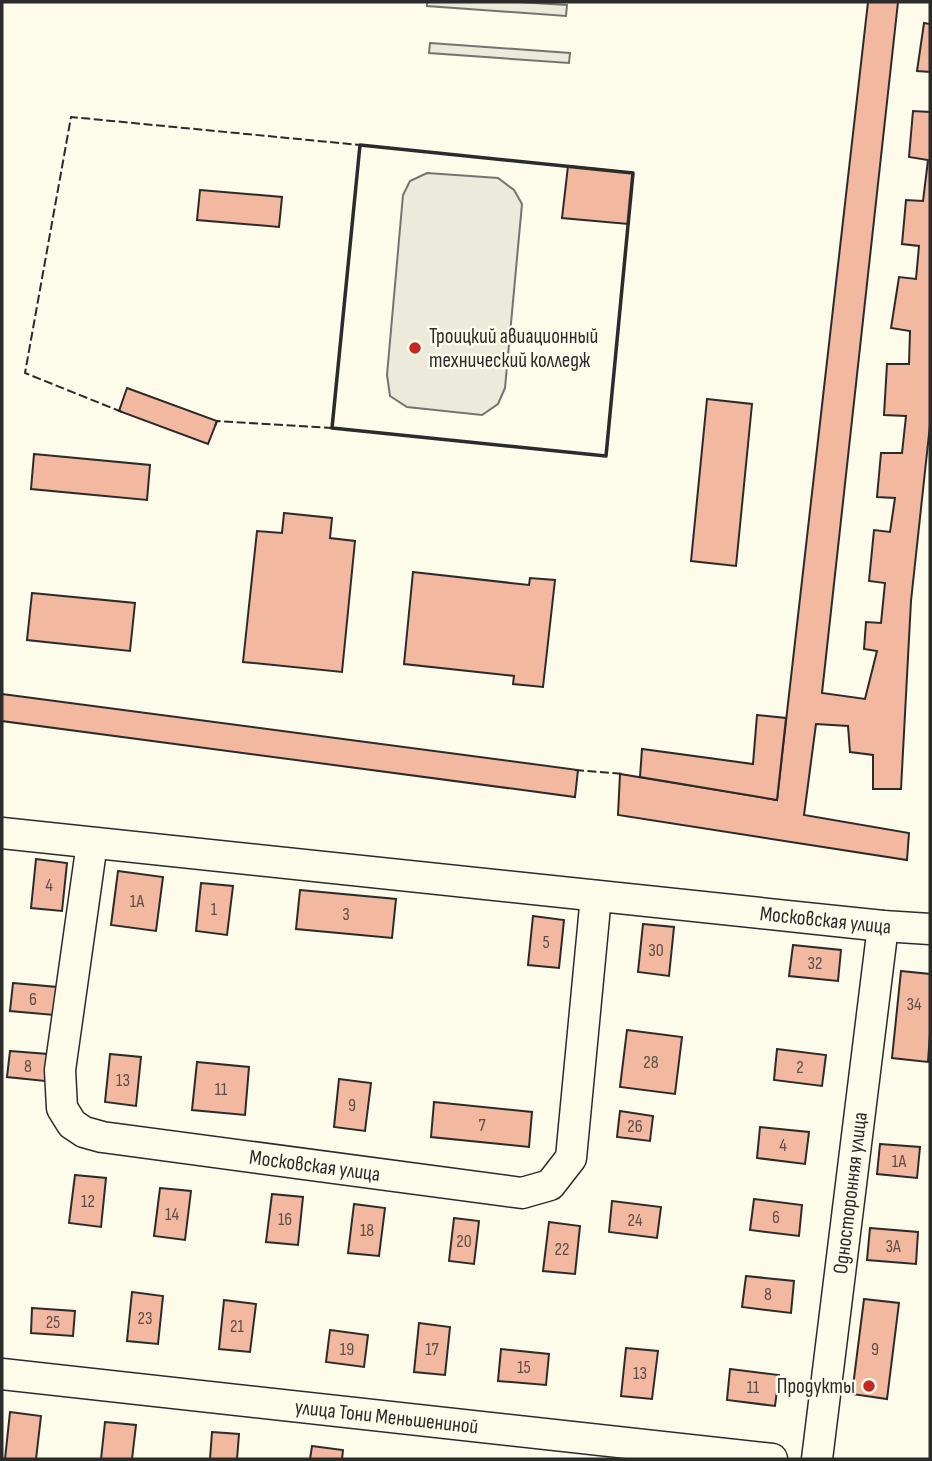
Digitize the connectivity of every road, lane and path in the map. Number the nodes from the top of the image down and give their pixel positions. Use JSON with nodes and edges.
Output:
{"nodes":[{"id":1,"x":2,"y":833,"type":"edge"},
{"id":2,"x":92,"y":843,"type":"junction"},
{"id":3,"x":596,"y":896,"type":"junction"},
{"id":4,"x":883,"y":926,"type":"junction"},
{"id":5,"x":930,"y":929,"type":"edge"},
{"id":6,"x":2,"y":1374,"type":"edge"},
{"id":7,"x":772,"y":1459,"type":"edge"},
{"id":8,"x":817,"y":1459,"type":"edge"}],
"edges":[{"from":1,"to":2,"type":"street","name":"Московская улица"},
{"from":2,"to":3,"type":"street","name":"Московская улица"},
{"from":2,"to":3,"type":"street","name":"Московская улица"},
{"from":3,"to":4,"type":"street","name":"Московская улица"},
{"from":4,"to":5,"type":"street","name":"Московская улица"},
{"from":4,"to":8,"type":"street","name":"Односторонняя улица"},
{"from":6,"to":7,"type":"street","name":"улица Тони Меньшениной"}]}
